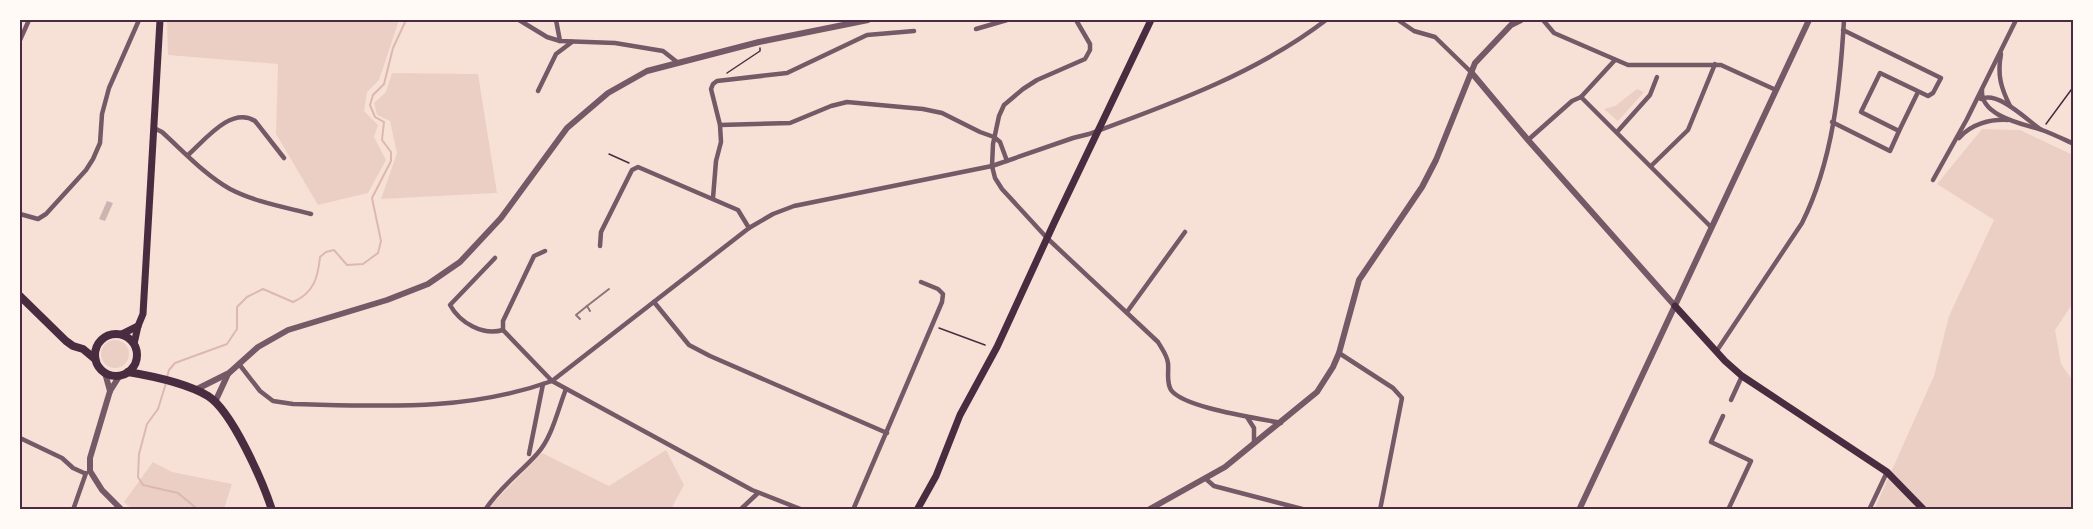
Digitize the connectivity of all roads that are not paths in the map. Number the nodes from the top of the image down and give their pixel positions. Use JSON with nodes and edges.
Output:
{"nodes":[{"id":1,"x":29,"y":20,"type":"edge"},
{"id":2,"x":139,"y":20,"type":"edge"},
{"id":3,"x":160,"y":20,"type":"edge"},
{"id":4,"x":519,"y":20,"type":"edge"},
{"id":5,"x":556,"y":20,"type":"edge"},
{"id":6,"x":868,"y":20,"type":"edge"},
{"id":7,"x":1007,"y":20,"type":"edge"},
{"id":8,"x":1076,"y":20,"type":"edge"},
{"id":9,"x":1151,"y":20,"type":"edge"},
{"id":10,"x":1326,"y":20,"type":"edge"},
{"id":11,"x":1398,"y":20,"type":"edge"},
{"id":12,"x":1505,"y":20,"type":"edge"},
{"id":13,"x":1521,"y":20,"type":"edge"},
{"id":14,"x":1543,"y":20,"type":"edge"},
{"id":15,"x":1809,"y":20,"type":"edge"},
{"id":16,"x":1844,"y":20,"type":"edge"},
{"id":17,"x":2016,"y":20,"type":"edge"},
{"id":18,"x":1511,"y":25,"type":"junction"},
{"id":19,"x":976,"y":29,"type":"dead end"},
{"id":20,"x":1843,"y":30,"type":"junction"},
{"id":21,"x":914,"y":31,"type":"dead end"},
{"id":22,"x":20,"y":40,"type":"edge"},
{"id":23,"x":560,"y":41,"type":"junction"},
{"id":24,"x":572,"y":42,"type":"junction"},
{"id":25,"x":2003,"y":46,"type":"junction"},
{"id":26,"x":1615,"y":60,"type":"junction"},
{"id":27,"x":677,"y":62,"type":"junction"},
{"id":28,"x":1715,"y":64,"type":"junction"},
{"id":29,"x":1471,"y":72,"type":"junction"},
{"id":30,"x":1657,"y":77,"type":"dead end"},
{"id":31,"x":1982,"y":88,"type":"junction"},
{"id":32,"x":1776,"y":90,"type":"junction"},
{"id":33,"x":538,"y":92,"type":"dead end"},
{"id":34,"x":1918,"y":92,"type":"junction"},
{"id":35,"x":1581,"y":97,"type":"junction"},
{"id":36,"x":1982,"y":98,"type":"junction"},
{"id":37,"x":1975,"y":103,"type":"junction"},
{"id":38,"x":2010,"y":106,"type":"junction"},
{"id":39,"x":1832,"y":122,"type":"junction"},
{"id":40,"x":2017,"y":122,"type":"junction"},
{"id":41,"x":720,"y":125,"type":"junction"},
{"id":42,"x":154,"y":128,"type":"junction"},
{"id":43,"x":2042,"y":130,"type":"junction"},
{"id":44,"x":1097,"y":131,"type":"junction"},
{"id":45,"x":1899,"y":131,"type":"junction"},
{"id":46,"x":1617,"y":132,"type":"junction"},
{"id":47,"x":994,"y":137,"type":"junction"},
{"id":48,"x":1528,"y":141,"type":"junction"},
{"id":49,"x":2073,"y":144,"type":"edge"},
{"id":50,"x":1953,"y":145,"type":"junction"},
{"id":51,"x":188,"y":155,"type":"junction"},
{"id":52,"x":284,"y":158,"type":"dead end"},
{"id":53,"x":1007,"y":161,"type":"junction"},
{"id":54,"x":992,"y":166,"type":"junction"},
{"id":55,"x":1651,"y":166,"type":"junction"},
{"id":56,"x":1932,"y":180,"type":"dead end"},
{"id":57,"x":713,"y":198,"type":"junction"},
{"id":58,"x":20,"y":214,"type":"edge"},
{"id":59,"x":311,"y":214,"type":"dead end"},
{"id":60,"x":1711,"y":227,"type":"junction"},
{"id":61,"x":749,"y":228,"type":"junction"},
{"id":62,"x":1185,"y":232,"type":"dead end"},
{"id":63,"x":1047,"y":238,"type":"junction"},
{"id":64,"x":600,"y":246,"type":"dead end"},
{"id":65,"x":545,"y":251,"type":"dead end"},
{"id":66,"x":495,"y":258,"type":"dead end"},
{"id":67,"x":921,"y":282,"type":"dead end"},
{"id":68,"x":20,"y":296,"type":"edge"},
{"id":69,"x":654,"y":302,"type":"junction"},
{"id":70,"x":1675,"y":306,"type":"junction"},
{"id":71,"x":1126,"y":312,"type":"junction"},
{"id":72,"x":138,"y":326,"type":"junction"},
{"id":73,"x":503,"y":330,"type":"junction"},
{"id":74,"x":122,"y":334,"type":"junction"},
{"id":75,"x":134,"y":344,"type":"junction"},
{"id":76,"x":97,"y":345,"type":"junction"},
{"id":77,"x":83,"y":349,"type":"junction"},
{"id":78,"x":1716,"y":352,"type":"junction"},
{"id":79,"x":1339,"y":353,"type":"junction"},
{"id":80,"x":95,"y":359,"type":"junction"},
{"id":81,"x":136,"y":361,"type":"junction"},
{"id":82,"x":239,"y":364,"type":"junction"},
{"id":83,"x":105,"y":373,"type":"junction"},
{"id":84,"x":229,"y":373,"type":"junction"},
{"id":85,"x":124,"y":374,"type":"junction"},
{"id":86,"x":146,"y":375,"type":"junction"},
{"id":87,"x":1742,"y":376,"type":"junction"},
{"id":88,"x":552,"y":381,"type":"junction"},
{"id":89,"x":543,"y":384,"type":"junction"},
{"id":90,"x":566,"y":389,"type":"junction"},
{"id":91,"x":110,"y":390,"type":"junction"},
{"id":92,"x":195,"y":390,"type":"junction"},
{"id":93,"x":1731,"y":400,"type":"dead end"},
{"id":94,"x":215,"y":402,"type":"junction"},
{"id":95,"x":1245,"y":415,"type":"junction"},
{"id":96,"x":1723,"y":416,"type":"dead end"},
{"id":97,"x":1281,"y":423,"type":"junction"},
{"id":98,"x":1254,"y":428,"type":"junction"},
{"id":99,"x":887,"y":433,"type":"junction"},
{"id":100,"x":1266,"y":435,"type":"junction"},
{"id":101,"x":20,"y":438,"type":"edge"},
{"id":102,"x":1254,"y":446,"type":"junction"},
{"id":103,"x":529,"y":454,"type":"dead end"},
{"id":104,"x":87,"y":472,"type":"junction"},
{"id":105,"x":1887,"y":472,"type":"junction"},
{"id":106,"x":1206,"y":479,"type":"junction"},
{"id":107,"x":758,"y":493,"type":"junction"},
{"id":108,"x":73,"y":510,"type":"edge"},
{"id":109,"x":122,"y":510,"type":"edge"},
{"id":110,"x":272,"y":510,"type":"edge"},
{"id":111,"x":485,"y":510,"type":"edge"},
{"id":112,"x":740,"y":510,"type":"edge"},
{"id":113,"x":803,"y":510,"type":"edge"},
{"id":114,"x":853,"y":510,"type":"edge"},
{"id":115,"x":917,"y":510,"type":"edge"},
{"id":116,"x":1149,"y":510,"type":"edge"},
{"id":117,"x":1306,"y":510,"type":"edge"},
{"id":118,"x":1380,"y":510,"type":"edge"},
{"id":119,"x":1579,"y":510,"type":"edge"},
{"id":120,"x":1728,"y":510,"type":"edge"},
{"id":121,"x":1869,"y":510,"type":"edge"},
{"id":122,"x":1924,"y":510,"type":"edge"}],
"edges":[{"from":1,"to":22,"type":"street"},
{"from":2,"to":58,"type":"street"},
{"from":3,"to":42,"type":"main road"},
{"from":4,"to":23,"type":"street"},
{"from":5,"to":23,"type":"street"},
{"from":6,"to":27,"type":"street"},
{"from":7,"to":19,"type":"street"},
{"from":8,"to":47,"type":"street"},
{"from":9,"to":44,"type":"main road"},
{"from":10,"to":44,"type":"street"},
{"from":11,"to":29,"type":"street"},
{"from":12,"to":18,"type":"street"},
{"from":13,"to":18,"type":"street"},
{"from":14,"to":26,"type":"street"},
{"from":15,"to":32,"type":"street"},
{"from":16,"to":20,"type":"street"},
{"from":17,"to":25,"type":"street"},
{"from":18,"to":29,"type":"street"},
{"from":20,"to":34,"type":"street"},
{"from":20,"to":39,"type":"street"},
{"from":21,"to":41,"type":"street"},
{"from":23,"to":24,"type":"street"},
{"from":24,"to":27,"type":"street"},
{"from":24,"to":33,"type":"street"},
{"from":25,"to":31,"type":"street"},
{"from":25,"to":38,"type":"street"},
{"from":26,"to":28,"type":"street"},
{"from":26,"to":35,"type":"street"},
{"from":27,"to":82,"type":"street"},
{"from":28,"to":32,"type":"street"},
{"from":28,"to":55,"type":"street"},
{"from":29,"to":48,"type":"street"},
{"from":29,"to":79,"type":"street"},
{"from":30,"to":46,"type":"street"},
{"from":31,"to":36,"type":"street"},
{"from":31,"to":37,"type":"street"},
{"from":32,"to":60,"type":"street"},
{"from":34,"to":45,"type":"street"},
{"from":34,"to":45,"type":"street"},
{"from":35,"to":46,"type":"street"},
{"from":35,"to":48,"type":"street"},
{"from":36,"to":37,"type":"street"},
{"from":36,"to":38,"type":"street"},
{"from":36,"to":40,"type":"street"},
{"from":37,"to":50,"type":"street"},
{"from":38,"to":43,"type":"street"},
{"from":39,"to":45,"type":"street"},
{"from":39,"to":78,"type":"street"},
{"from":40,"to":43,"type":"street"},
{"from":40,"to":50,"type":"street"},
{"from":41,"to":47,"type":"street"},
{"from":41,"to":57,"type":"street"},
{"from":42,"to":51,"type":"street"},
{"from":42,"to":72,"type":"main road"},
{"from":43,"to":49,"type":"street"},
{"from":44,"to":53,"type":"street"},
{"from":44,"to":63,"type":"main road"},
{"from":46,"to":55,"type":"street"},
{"from":47,"to":53,"type":"street"},
{"from":47,"to":54,"type":"street"},
{"from":48,"to":70,"type":"street"},
{"from":50,"to":56,"type":"street"},
{"from":51,"to":52,"type":"street"},
{"from":51,"to":59,"type":"street"},
{"from":53,"to":54,"type":"street"},
{"from":54,"to":61,"type":"street"},
{"from":54,"to":63,"type":"street"},
{"from":55,"to":60,"type":"street"},
{"from":57,"to":61,"type":"street"},
{"from":57,"to":64,"type":"street"},
{"from":60,"to":70,"type":"street"},
{"from":61,"to":69,"type":"street"},
{"from":62,"to":71,"type":"street"},
{"from":63,"to":71,"type":"street"},
{"from":63,"to":115,"type":"main road"},
{"from":65,"to":73,"type":"street"},
{"from":66,"to":73,"type":"street"},
{"from":67,"to":99,"type":"street"},
{"from":68,"to":77,"type":"main road"},
{"from":69,"to":88,"type":"street"},
{"from":69,"to":99,"type":"street"},
{"from":70,"to":78,"type":"main road"},
{"from":70,"to":119,"type":"street"},
{"from":71,"to":95,"type":"street"},
{"from":72,"to":74,"type":"main road"},
{"from":72,"to":75,"type":"main road"},
{"from":73,"to":88,"type":"street"},
{"from":74,"to":75,"type":"main road"},
{"from":74,"to":76,"type":"main road"},
{"from":75,"to":81,"type":"main road"},
{"from":76,"to":77,"type":"main road"},
{"from":76,"to":80,"type":"main road"},
{"from":77,"to":80,"type":"main road"},
{"from":78,"to":87,"type":"main road"},
{"from":79,"to":97,"type":"street"},
{"from":79,"to":118,"type":"street"},
{"from":80,"to":83,"type":"main road"},
{"from":81,"to":85,"type":"main road"},
{"from":81,"to":86,"type":"main road"},
{"from":82,"to":84,"type":"street"},
{"from":82,"to":89,"type":"street"},
{"from":83,"to":85,"type":"main road"},
{"from":83,"to":91,"type":"street"},
{"from":84,"to":92,"type":"street"},
{"from":84,"to":94,"type":"street"},
{"from":85,"to":86,"type":"main road"},
{"from":85,"to":91,"type":"street"},
{"from":86,"to":92,"type":"main road"},
{"from":87,"to":93,"type":"street"},
{"from":87,"to":105,"type":"main road"},
{"from":88,"to":89,"type":"street"},
{"from":88,"to":90,"type":"street"},
{"from":89,"to":103,"type":"street"},
{"from":90,"to":107,"type":"street"},
{"from":90,"to":111,"type":"street"},
{"from":91,"to":104,"type":"street"},
{"from":92,"to":94,"type":"main road"},
{"from":94,"to":110,"type":"main road"},
{"from":95,"to":97,"type":"street"},
{"from":95,"to":98,"type":"street"},
{"from":96,"to":120,"type":"street"},
{"from":97,"to":100,"type":"street"},
{"from":98,"to":100,"type":"street"},
{"from":98,"to":102,"type":"street"},
{"from":99,"to":114,"type":"street"},
{"from":100,"to":102,"type":"street"},
{"from":101,"to":104,"type":"street"},
{"from":102,"to":106,"type":"street"},
{"from":104,"to":108,"type":"street"},
{"from":104,"to":109,"type":"street"},
{"from":105,"to":121,"type":"street"},
{"from":105,"to":122,"type":"main road"},
{"from":106,"to":116,"type":"street"},
{"from":106,"to":117,"type":"street"},
{"from":107,"to":112,"type":"street"},
{"from":107,"to":113,"type":"street"}]}
